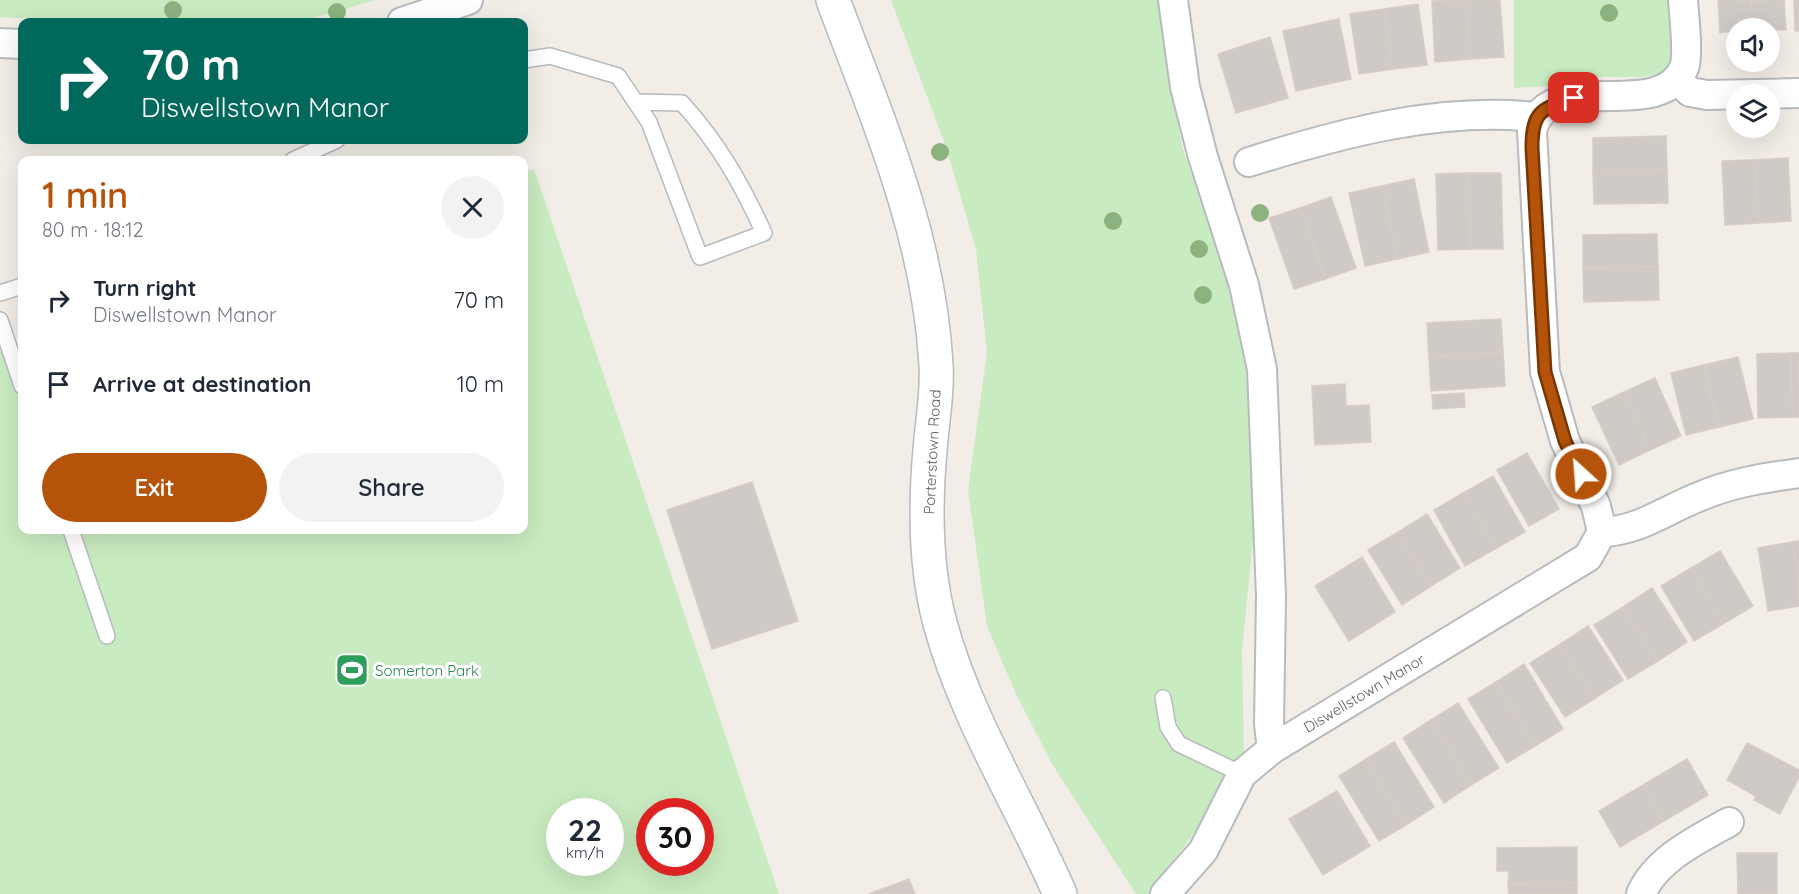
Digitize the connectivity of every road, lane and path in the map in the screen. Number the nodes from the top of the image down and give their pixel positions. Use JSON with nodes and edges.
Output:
{"nodes":[{"id":1,"x":468,"y":0,"type":"edge"},
{"id":2,"x":833,"y":0,"type":"edge"},
{"id":3,"x":1173,"y":0,"type":"edge"},
{"id":4,"x":1683,"y":0,"type":"edge"},
{"id":5,"x":414,"y":18,"type":"edge"},
{"id":6,"x":0,"y":43,"type":"edge"},
{"id":7,"x":18,"y":44,"type":"edge"},
{"id":8,"x":528,"y":59,"type":"edge"},
{"id":9,"x":1677,"y":80,"type":"junction"},
{"id":10,"x":1799,"y":93,"type":"edge"},
{"id":11,"x":636,"y":102,"type":"junction"},
{"id":12,"x":1536,"y":117,"type":"junction"},
{"id":13,"x":328,"y":144,"type":"edge"},
{"id":14,"x":302,"y":156,"type":"edge"},
{"id":15,"x":1249,"y":162,"type":"dead end"},
{"id":16,"x":18,"y":287,"type":"edge"},
{"id":17,"x":0,"y":293,"type":"edge"},
{"id":18,"x":0,"y":320,"type":"edge"},
{"id":19,"x":18,"y":374,"type":"edge"},
{"id":20,"x":1799,"y":473,"type":"edge"},
{"id":21,"x":1602,"y":532,"type":"junction"},
{"id":22,"x":72,"y":534,"type":"edge"},
{"id":23,"x":107,"y":636,"type":"dead end"},
{"id":24,"x":1163,"y":698,"type":"dead end"},
{"id":25,"x":1272,"y":749,"type":"junction"},
{"id":26,"x":1242,"y":774,"type":"junction"},
{"id":27,"x":1729,"y":822,"type":"dead end"},
{"id":28,"x":1060,"y":894,"type":"edge"},
{"id":29,"x":1165,"y":894,"type":"edge"},
{"id":30,"x":1641,"y":894,"type":"edge"}],
"edges":[{"from":1,"to":5,"type":"street"},
{"from":2,"to":28,"type":"street","name":"Porterstown Road"},
{"from":3,"to":25,"type":"street"},
{"from":4,"to":9,"type":"street"},
{"from":6,"to":7,"type":"street"},
{"from":8,"to":11,"type":"lane"},
{"from":9,"to":10,"type":"street"},
{"from":9,"to":12,"type":"street"},
{"from":11,"to":11,"type":"lane"},
{"from":12,"to":15,"type":"street"},
{"from":12,"to":21,"type":"street"},
{"from":13,"to":14,"type":"lane"},
{"from":16,"to":17,"type":"lane"},
{"from":18,"to":19,"type":"lane"},
{"from":20,"to":21,"type":"street"},
{"from":21,"to":25,"type":"street","name":"Diswellstown Manor"},
{"from":22,"to":23,"type":"lane"},
{"from":24,"to":26,"type":"lane"},
{"from":25,"to":26,"type":"street","name":"Diswellstown Manor"},
{"from":26,"to":29,"type":"street","name":"Diswellstown Manor"},
{"from":27,"to":30,"type":"street"}]}
